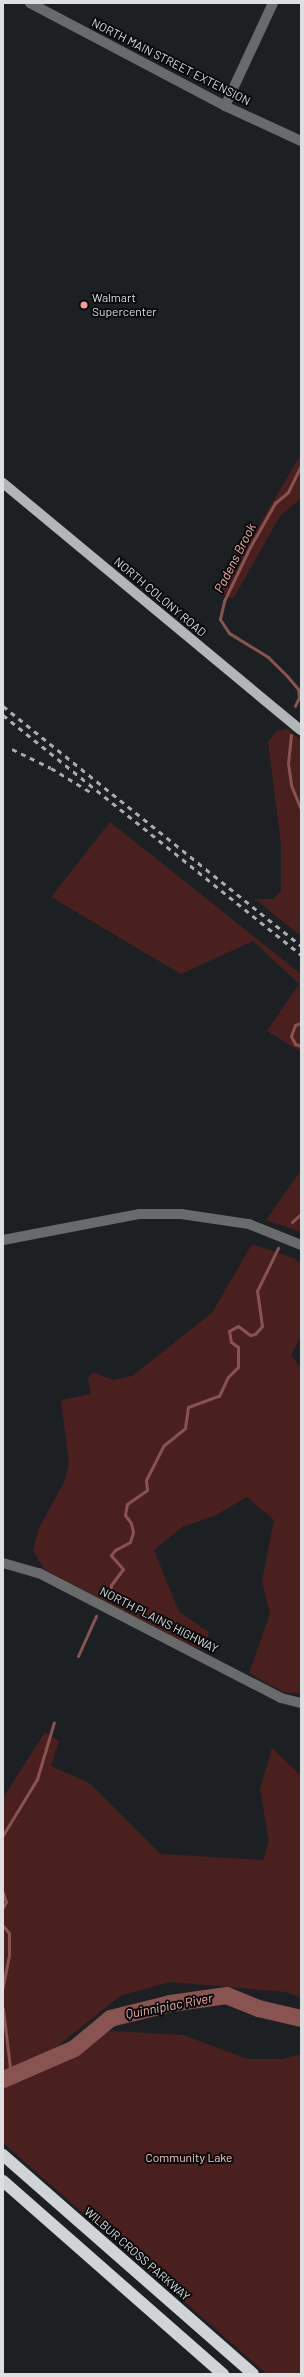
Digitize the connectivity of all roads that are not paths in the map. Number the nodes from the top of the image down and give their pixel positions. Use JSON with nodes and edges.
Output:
{"nodes":[{"id":1,"x":30,"y":3,"type":"edge"},
{"id":2,"x":273,"y":3,"type":"edge"},
{"id":3,"x":225,"y":106,"type":"junction"},
{"id":4,"x":301,"y":141,"type":"edge"},
{"id":5,"x":3,"y":482,"type":"edge"},
{"id":6,"x":301,"y":730,"type":"edge"},
{"id":7,"x":3,"y":1240,"type":"edge"},
{"id":8,"x":301,"y":1245,"type":"edge"},
{"id":9,"x":3,"y":1563,"type":"edge"},
{"id":10,"x":301,"y":1703,"type":"edge"},
{"id":11,"x":3,"y":2155,"type":"edge"},
{"id":12,"x":3,"y":2181,"type":"edge"},
{"id":13,"x":224,"y":2374,"type":"edge"},
{"id":14,"x":253,"y":2374,"type":"edge"}],
"edges":[{"from":1,"to":3,"type":"street","name":"NORTH MAIN STREET EXTENSION"},
{"from":2,"to":3,"type":"street"},
{"from":3,"to":4,"type":"street","name":"NORTH MAIN STREET EXTENSION"},
{"from":5,"to":6,"type":"main road","name":"NORTH COLONY ROAD"},
{"from":7,"to":8,"type":"street"},
{"from":9,"to":10,"type":"street","name":"NORTH PLAINS HIGHWAY"},
{"from":11,"to":14,"type":"highway","name":"WILBUR CROSS PARKWAY"},
{"from":12,"to":13,"type":"highway"}]}
